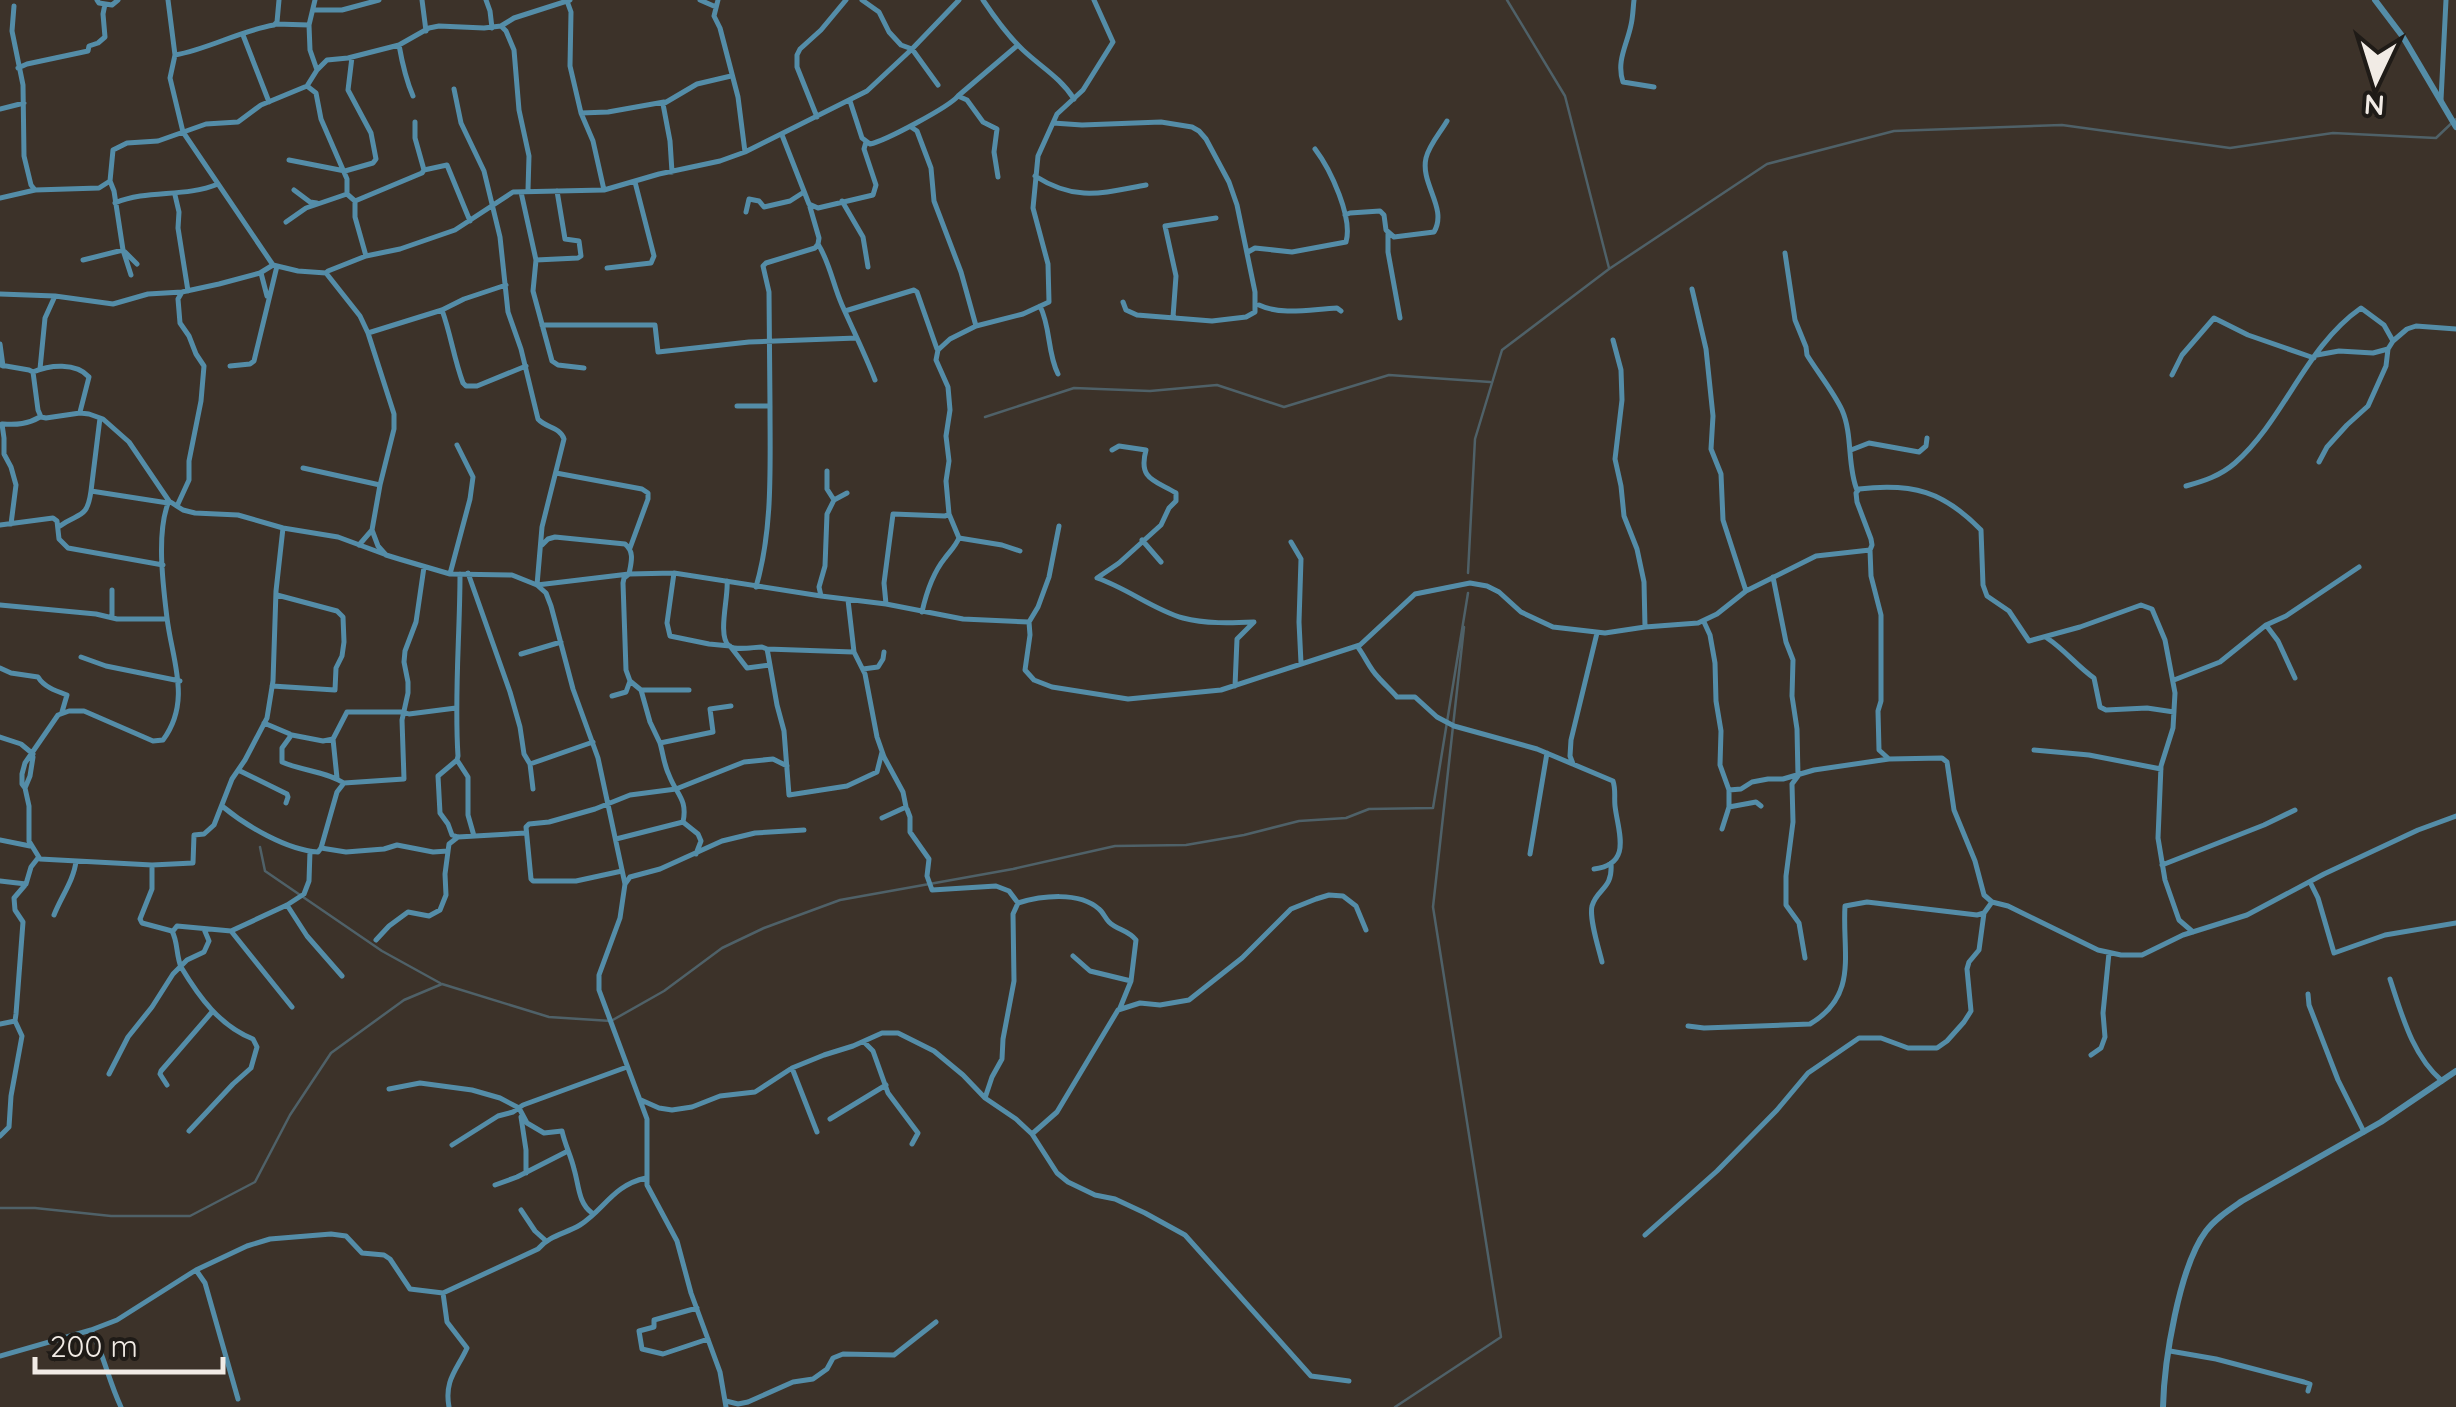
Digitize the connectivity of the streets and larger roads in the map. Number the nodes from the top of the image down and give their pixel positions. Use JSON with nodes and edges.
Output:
{"nodes":[{"id":1,"x":97,"y":0,"type":"edge"},
{"id":2,"x":118,"y":0,"type":"edge"},
{"id":3,"x":168,"y":0,"type":"edge"},
{"id":4,"x":278,"y":0,"type":"edge"},
{"id":5,"x":315,"y":0,"type":"edge"},
{"id":6,"x":378,"y":0,"type":"edge"},
{"id":7,"x":422,"y":0,"type":"edge"},
{"id":8,"x":486,"y":0,"type":"edge"},
{"id":9,"x":568,"y":0,"type":"edge"},
{"id":10,"x":700,"y":0,"type":"edge"},
{"id":11,"x":846,"y":0,"type":"edge"},
{"id":12,"x":862,"y":0,"type":"edge"},
{"id":13,"x":959,"y":0,"type":"edge"},
{"id":14,"x":983,"y":0,"type":"edge"},
{"id":15,"x":1094,"y":0,"type":"edge"},
{"id":16,"x":1634,"y":0,"type":"edge"},
{"id":17,"x":2374,"y":0,"type":"edge"},
{"id":18,"x":2446,"y":0,"type":"edge"},
{"id":19,"x":105,"y":4,"type":"junction"},
{"id":20,"x":717,"y":4,"type":"edge"},
{"id":21,"x":14,"y":6,"type":"dead end"},
{"id":22,"x":314,"y":10,"type":"junction"},
{"id":23,"x":276,"y":24,"type":"junction"},
{"id":24,"x":310,"y":25,"type":"junction"},
{"id":25,"x":501,"y":26,"type":"junction"},
{"id":26,"x":492,"y":28,"type":"junction"},
{"id":27,"x":426,"y":31,"type":"junction"},
{"id":28,"x":242,"y":34,"type":"junction"},
{"id":29,"x":399,"y":45,"type":"junction"},
{"id":30,"x":1018,"y":45,"type":"junction"},
{"id":31,"x":912,"y":50,"type":"junction"},
{"id":32,"x":175,"y":54,"type":"junction"},
{"id":33,"x":352,"y":57,"type":"junction"},
{"id":34,"x":18,"y":68,"type":"junction"},
{"id":35,"x":316,"y":70,"type":"junction"},
{"id":36,"x":731,"y":76,"type":"junction"},
{"id":37,"x":938,"y":85,"type":"dead end"},
{"id":38,"x":308,"y":86,"type":"junction"},
{"id":39,"x":1654,"y":87,"type":"dead end"},
{"id":40,"x":454,"y":89,"type":"dead end"},
{"id":41,"x":412,"y":96,"type":"dead end"},
{"id":42,"x":958,"y":96,"type":"junction"},
{"id":43,"x":1074,"y":99,"type":"junction"},
{"id":44,"x":2440,"y":100,"type":"junction"},
{"id":45,"x":850,"y":101,"type":"junction"},
{"id":46,"x":269,"y":102,"type":"junction"},
{"id":47,"x":664,"y":102,"type":"junction"},
{"id":48,"x":24,"y":104,"type":"junction"},
{"id":49,"x":0,"y":110,"type":"edge"},
{"id":50,"x":581,"y":113,"type":"junction"},
{"id":51,"x":817,"y":118,"type":"junction"},
{"id":52,"x":1447,"y":121,"type":"dead end"},
{"id":53,"x":415,"y":122,"type":"dead end"},
{"id":54,"x":1053,"y":123,"type":"junction"},
{"id":55,"x":911,"y":126,"type":"junction"},
{"id":56,"x":2456,"y":127,"type":"edge"},
{"id":57,"x":183,"y":132,"type":"junction"},
{"id":58,"x":782,"y":135,"type":"junction"},
{"id":59,"x":866,"y":142,"type":"junction"},
{"id":60,"x":1315,"y":150,"type":"dead end"},
{"id":61,"x":746,"y":152,"type":"junction"},
{"id":62,"x":289,"y":160,"type":"dead end"},
{"id":63,"x":341,"y":170,"type":"junction"},
{"id":64,"x":424,"y":170,"type":"junction"},
{"id":65,"x":672,"y":172,"type":"junction"},
{"id":66,"x":1036,"y":176,"type":"junction"},
{"id":67,"x":998,"y":177,"type":"dead end"},
{"id":68,"x":110,"y":180,"type":"junction"},
{"id":69,"x":634,"y":182,"type":"junction"},
{"id":70,"x":218,"y":184,"type":"junction"},
{"id":71,"x":1146,"y":185,"type":"dead end"},
{"id":72,"x":35,"y":190,"type":"junction"},
{"id":73,"x":294,"y":190,"type":"dead end"},
{"id":74,"x":524,"y":190,"type":"junction"},
{"id":75,"x":604,"y":190,"type":"junction"},
{"id":76,"x":556,"y":191,"type":"junction"},
{"id":77,"x":804,"y":192,"type":"junction"},
{"id":78,"x":175,"y":194,"type":"junction"},
{"id":79,"x":347,"y":194,"type":"junction"},
{"id":80,"x":0,"y":198,"type":"edge"},
{"id":81,"x":355,"y":201,"type":"junction"},
{"id":82,"x":842,"y":201,"type":"junction"},
{"id":83,"x":320,"y":202,"type":"junction"},
{"id":84,"x":115,"y":203,"type":"junction"},
{"id":85,"x":492,"y":204,"type":"junction"},
{"id":86,"x":809,"y":204,"type":"junction"},
{"id":87,"x":746,"y":212,"type":"dead end"},
{"id":88,"x":1345,"y":216,"type":"junction"},
{"id":89,"x":1216,"y":218,"type":"dead end"},
{"id":90,"x":470,"y":221,"type":"junction"},
{"id":91,"x":286,"y":222,"type":"dead end"},
{"id":92,"x":1388,"y":234,"type":"junction"},
{"id":93,"x":818,"y":244,"type":"junction"},
{"id":94,"x":123,"y":250,"type":"junction"},
{"id":95,"x":1248,"y":252,"type":"junction"},
{"id":96,"x":1785,"y":254,"type":"dead end"},
{"id":97,"x":366,"y":256,"type":"junction"},
{"id":98,"x":84,"y":260,"type":"dead end"},
{"id":99,"x":536,"y":260,"type":"junction"},
{"id":100,"x":137,"y":264,"type":"dead end"},
{"id":101,"x":275,"y":266,"type":"junction"},
{"id":102,"x":868,"y":267,"type":"dead end"},
{"id":103,"x":607,"y":268,"type":"dead end"},
{"id":104,"x":260,"y":273,"type":"junction"},
{"id":105,"x":326,"y":274,"type":"junction"},
{"id":106,"x":131,"y":275,"type":"dead end"},
{"id":107,"x":506,"y":285,"type":"junction"},
{"id":108,"x":1692,"y":289,"type":"dead end"},
{"id":109,"x":185,"y":291,"type":"junction"},
{"id":110,"x":0,"y":294,"type":"edge"},
{"id":111,"x":56,"y":296,"type":"junction"},
{"id":112,"x":268,"y":299,"type":"junction"},
{"id":113,"x":1123,"y":302,"type":"dead end"},
{"id":114,"x":1257,"y":303,"type":"junction"},
{"id":115,"x":1040,"y":306,"type":"junction"},
{"id":116,"x":442,"y":310,"type":"junction"},
{"id":117,"x":1342,"y":310,"type":"dead end"},
{"id":118,"x":845,"y":311,"type":"junction"},
{"id":119,"x":1173,"y":316,"type":"junction"},
{"id":120,"x":1400,"y":318,"type":"dead end"},
{"id":121,"x":542,"y":325,"type":"junction"},
{"id":122,"x":976,"y":326,"type":"junction"},
{"id":123,"x":2456,"y":329,"type":"edge"},
{"id":124,"x":368,"y":333,"type":"junction"},
{"id":125,"x":857,"y":338,"type":"junction"},
{"id":126,"x":1613,"y":340,"type":"dead end"},
{"id":127,"x":2393,"y":341,"type":"junction"},
{"id":128,"x":770,"y":343,"type":"junction"},
{"id":129,"x":0,"y":344,"type":"edge"},
{"id":130,"x":2388,"y":349,"type":"junction"},
{"id":131,"x":938,"y":350,"type":"junction"},
{"id":132,"x":2315,"y":357,"type":"junction"},
{"id":133,"x":1,"y":366,"type":"edge"},
{"id":134,"x":230,"y":366,"type":"dead end"},
{"id":135,"x":526,"y":366,"type":"junction"},
{"id":136,"x":584,"y":368,"type":"dead end"},
{"id":137,"x":40,"y":369,"type":"junction"},
{"id":138,"x":32,"y":372,"type":"junction"},
{"id":139,"x":1058,"y":374,"type":"dead end"},
{"id":140,"x":2172,"y":375,"type":"dead end"},
{"id":141,"x":875,"y":380,"type":"dead end"},
{"id":142,"x":737,"y":406,"type":"dead end"},
{"id":143,"x":770,"y":406,"type":"junction"},
{"id":144,"x":80,"y":413,"type":"junction"},
{"id":145,"x":41,"y":417,"type":"junction"},
{"id":146,"x":100,"y":418,"type":"junction"},
{"id":147,"x":1,"y":424,"type":"edge"},
{"id":148,"x":1927,"y":438,"type":"dead end"},
{"id":149,"x":456,"y":444,"type":"dead end"},
{"id":150,"x":1112,"y":450,"type":"dead end"},
{"id":151,"x":1851,"y":450,"type":"junction"},
{"id":152,"x":2319,"y":462,"type":"dead end"},
{"id":153,"x":303,"y":468,"type":"dead end"},
{"id":154,"x":828,"y":471,"type":"dead end"},
{"id":155,"x":555,"y":473,"type":"junction"},
{"id":156,"x":380,"y":484,"type":"junction"},
{"id":157,"x":2186,"y":486,"type":"dead end"},
{"id":158,"x":1857,"y":490,"type":"junction"},
{"id":159,"x":91,"y":491,"type":"junction"},
{"id":160,"x":847,"y":493,"type":"dead end"},
{"id":161,"x":834,"y":500,"type":"junction"},
{"id":162,"x":168,"y":502,"type":"junction"},
{"id":163,"x":177,"y":506,"type":"junction"},
{"id":164,"x":949,"y":514,"type":"junction"},
{"id":165,"x":11,"y":524,"type":"junction"},
{"id":166,"x":0,"y":525,"type":"edge"},
{"id":167,"x":1059,"y":526,"type":"dead end"},
{"id":168,"x":59,"y":527,"type":"junction"},
{"id":169,"x":282,"y":528,"type":"junction"},
{"id":170,"x":372,"y":530,"type":"junction"},
{"id":171,"x":958,"y":538,"type":"junction"},
{"id":172,"x":1142,"y":540,"type":"junction"},
{"id":173,"x":1291,"y":542,"type":"dead end"},
{"id":174,"x":359,"y":545,"type":"junction"},
{"id":175,"x":540,"y":547,"type":"junction"},
{"id":176,"x":630,"y":548,"type":"junction"},
{"id":177,"x":1870,"y":550,"type":"junction"},
{"id":178,"x":1020,"y":552,"type":"dead end"},
{"id":179,"x":386,"y":555,"type":"junction"},
{"id":180,"x":1161,"y":562,"type":"dead end"},
{"id":181,"x":163,"y":566,"type":"junction"},
{"id":182,"x":424,"y":566,"type":"junction"},
{"id":183,"x":2359,"y":567,"type":"dead end"},
{"id":184,"x":464,"y":573,"type":"junction"},
{"id":185,"x":674,"y":573,"type":"junction"},
{"id":186,"x":450,"y":574,"type":"junction"},
{"id":187,"x":628,"y":574,"type":"junction"},
{"id":188,"x":1772,"y":578,"type":"junction"},
{"id":189,"x":727,"y":581,"type":"junction"},
{"id":190,"x":537,"y":585,"type":"junction"},
{"id":191,"x":756,"y":587,"type":"junction"},
{"id":192,"x":112,"y":590,"type":"dead end"},
{"id":193,"x":1746,"y":591,"type":"junction"},
{"id":194,"x":277,"y":595,"type":"junction"},
{"id":195,"x":821,"y":596,"type":"junction"},
{"id":196,"x":848,"y":600,"type":"junction"},
{"id":197,"x":886,"y":604,"type":"junction"},
{"id":198,"x":0,"y":606,"type":"edge"},
{"id":199,"x":922,"y":612,"type":"junction"},
{"id":200,"x":112,"y":618,"type":"junction"},
{"id":201,"x":167,"y":619,"type":"junction"},
{"id":202,"x":1028,"y":622,"type":"junction"},
{"id":203,"x":1704,"y":622,"type":"junction"},
{"id":204,"x":2266,"y":625,"type":"junction"},
{"id":205,"x":1646,"y":627,"type":"junction"},
{"id":206,"x":1597,"y":633,"type":"junction"},
{"id":207,"x":2046,"y":638,"type":"junction"},
{"id":208,"x":561,"y":642,"type":"junction"},
{"id":209,"x":730,"y":646,"type":"junction"},
{"id":210,"x":1357,"y":646,"type":"junction"},
{"id":211,"x":766,"y":649,"type":"junction"},
{"id":212,"x":854,"y":652,"type":"junction"},
{"id":213,"x":884,"y":652,"type":"dead end"},
{"id":214,"x":521,"y":654,"type":"dead end"},
{"id":215,"x":81,"y":656,"type":"dead end"},
{"id":216,"x":1301,"y":663,"type":"junction"},
{"id":217,"x":770,"y":664,"type":"junction"},
{"id":218,"x":0,"y":668,"type":"edge"},
{"id":219,"x":863,"y":669,"type":"junction"},
{"id":220,"x":2295,"y":678,"type":"dead end"},
{"id":221,"x":2174,"y":680,"type":"junction"},
{"id":222,"x":630,"y":681,"type":"junction"},
{"id":223,"x":180,"y":682,"type":"junction"},
{"id":224,"x":272,"y":686,"type":"junction"},
{"id":225,"x":1235,"y":686,"type":"junction"},
{"id":226,"x":641,"y":690,"type":"junction"},
{"id":227,"x":689,"y":690,"type":"dead end"},
{"id":228,"x":612,"y":696,"type":"dead end"},
{"id":229,"x":731,"y":706,"type":"dead end"},
{"id":230,"x":456,"y":708,"type":"junction"},
{"id":231,"x":62,"y":712,"type":"junction"},
{"id":232,"x":403,"y":712,"type":"junction"},
{"id":233,"x":2174,"y":712,"type":"junction"},
{"id":234,"x":264,"y":723,"type":"junction"},
{"id":235,"x":290,"y":734,"type":"junction"},
{"id":236,"x":0,"y":736,"type":"edge"},
{"id":237,"x":333,"y":739,"type":"junction"},
{"id":238,"x":593,"y":742,"type":"junction"},
{"id":239,"x":660,"y":742,"type":"junction"},
{"id":240,"x":2034,"y":750,"type":"dead end"},
{"id":241,"x":882,"y":752,"type":"junction"},
{"id":242,"x":1546,"y":753,"type":"junction"},
{"id":243,"x":33,"y":754,"type":"junction"},
{"id":244,"x":1890,"y":759,"type":"junction"},
{"id":245,"x":458,"y":760,"type":"junction"},
{"id":246,"x":530,"y":764,"type":"junction"},
{"id":247,"x":1572,"y":764,"type":"junction"},
{"id":248,"x":787,"y":766,"type":"junction"},
{"id":249,"x":2161,"y":769,"type":"junction"},
{"id":250,"x":238,"y":770,"type":"junction"},
{"id":251,"x":1798,"y":776,"type":"junction"},
{"id":252,"x":337,"y":778,"type":"junction"},
{"id":253,"x":344,"y":782,"type":"junction"},
{"id":254,"x":533,"y":789,"type":"dead end"},
{"id":255,"x":676,"y":789,"type":"junction"},
{"id":256,"x":1729,"y":790,"type":"junction"},
{"id":257,"x":286,"y":804,"type":"dead end"},
{"id":258,"x":608,"y":804,"type":"junction"},
{"id":259,"x":222,"y":806,"type":"junction"},
{"id":260,"x":906,"y":806,"type":"junction"},
{"id":261,"x":1761,"y":806,"type":"dead end"},
{"id":262,"x":1729,"y":807,"type":"junction"},
{"id":263,"x":2295,"y":810,"type":"dead end"},
{"id":264,"x":2456,"y":816,"type":"edge"},
{"id":265,"x":882,"y":818,"type":"dead end"},
{"id":266,"x":682,"y":822,"type":"junction"},
{"id":267,"x":1722,"y":829,"type":"dead end"},
{"id":268,"x":804,"y":830,"type":"dead end"},
{"id":269,"x":526,"y":833,"type":"junction"},
{"id":270,"x":474,"y":836,"type":"junction"},
{"id":271,"x":458,"y":837,"type":"junction"},
{"id":272,"x":0,"y":840,"type":"edge"},
{"id":273,"x":616,"y":840,"type":"junction"},
{"id":274,"x":30,"y":846,"type":"junction"},
{"id":275,"x":321,"y":848,"type":"junction"},
{"id":276,"x":310,"y":851,"type":"junction"},
{"id":277,"x":448,"y":851,"type":"junction"},
{"id":278,"x":696,"y":854,"type":"junction"},
{"id":279,"x":1530,"y":854,"type":"dead end"},
{"id":280,"x":38,"y":858,"type":"junction"},
{"id":281,"x":76,"y":862,"type":"junction"},
{"id":282,"x":1612,"y":863,"type":"junction"},
{"id":283,"x":152,"y":865,"type":"junction"},
{"id":284,"x":2162,"y":866,"type":"junction"},
{"id":285,"x":1594,"y":869,"type":"dead end"},
{"id":286,"x":622,"y":871,"type":"junction"},
{"id":287,"x":0,"y":881,"type":"edge"},
{"id":288,"x":2310,"y":882,"type":"junction"},
{"id":289,"x":26,"y":884,"type":"junction"},
{"id":290,"x":624,"y":884,"type":"junction"},
{"id":291,"x":1992,"y":902,"type":"junction"},
{"id":292,"x":1018,"y":903,"type":"junction"},
{"id":293,"x":287,"y":905,"type":"junction"},
{"id":294,"x":1984,"y":913,"type":"junction"},
{"id":295,"x":54,"y":916,"type":"dead end"},
{"id":296,"x":2456,"y":923,"type":"edge"},
{"id":297,"x":204,"y":930,"type":"junction"},
{"id":298,"x":1366,"y":930,"type":"dead end"},
{"id":299,"x":172,"y":931,"type":"junction"},
{"id":300,"x":231,"y":931,"type":"junction"},
{"id":301,"x":2193,"y":932,"type":"junction"},
{"id":302,"x":376,"y":940,"type":"dead end"},
{"id":303,"x":2110,"y":952,"type":"junction"},
{"id":304,"x":1073,"y":956,"type":"dead end"},
{"id":305,"x":1805,"y":958,"type":"dead end"},
{"id":306,"x":1602,"y":962,"type":"dead end"},
{"id":307,"x":181,"y":967,"type":"junction"},
{"id":308,"x":342,"y":976,"type":"dead end"},
{"id":309,"x":2390,"y":978,"type":"dead end"},
{"id":310,"x":1131,"y":981,"type":"junction"},
{"id":311,"x":2308,"y":994,"type":"dead end"},
{"id":312,"x":292,"y":1006,"type":"dead end"},
{"id":313,"x":1118,"y":1010,"type":"junction"},
{"id":314,"x":212,"y":1012,"type":"junction"},
{"id":315,"x":14,"y":1021,"type":"junction"},
{"id":316,"x":0,"y":1024,"type":"edge"},
{"id":317,"x":1688,"y":1026,"type":"dead end"},
{"id":318,"x":864,"y":1042,"type":"junction"},
{"id":319,"x":2091,"y":1054,"type":"dead end"},
{"id":320,"x":627,"y":1067,"type":"junction"},
{"id":321,"x":792,"y":1068,"type":"junction"},
{"id":322,"x":2456,"y":1071,"type":"edge"},
{"id":323,"x":109,"y":1074,"type":"dead end"},
{"id":324,"x":2442,"y":1081,"type":"junction"},
{"id":325,"x":167,"y":1085,"type":"dead end"},
{"id":326,"x":886,"y":1085,"type":"junction"},
{"id":327,"x":389,"y":1089,"type":"dead end"},
{"id":328,"x":985,"y":1098,"type":"junction"},
{"id":329,"x":641,"y":1100,"type":"junction"},
{"id":330,"x":520,"y":1111,"type":"junction"},
{"id":331,"x":830,"y":1119,"type":"dead end"},
{"id":332,"x":190,"y":1131,"type":"dead end"},
{"id":333,"x":817,"y":1132,"type":"dead end"},
{"id":334,"x":2364,"y":1132,"type":"junction"},
{"id":335,"x":1032,"y":1134,"type":"junction"},
{"id":336,"x":0,"y":1136,"type":"edge"},
{"id":337,"x":912,"y":1144,"type":"dead end"},
{"id":338,"x":452,"y":1145,"type":"dead end"},
{"id":339,"x":566,"y":1152,"type":"junction"},
{"id":340,"x":526,"y":1173,"type":"junction"},
{"id":341,"x":646,"y":1178,"type":"junction"},
{"id":342,"x":495,"y":1185,"type":"dead end"},
{"id":343,"x":520,"y":1210,"type":"dead end"},
{"id":344,"x":592,"y":1213,"type":"junction"},
{"id":345,"x":1645,"y":1235,"type":"dead end"},
{"id":346,"x":546,"y":1240,"type":"junction"},
{"id":347,"x":196,"y":1270,"type":"junction"},
{"id":348,"x":442,"y":1292,"type":"junction"},
{"id":349,"x":697,"y":1308,"type":"junction"},
{"id":350,"x":936,"y":1322,"type":"dead end"},
{"id":351,"x":90,"y":1330,"type":"junction"},
{"id":352,"x":708,"y":1340,"type":"junction"},
{"id":353,"x":2170,"y":1351,"type":"junction"},
{"id":354,"x":0,"y":1356,"type":"edge"},
{"id":355,"x":1349,"y":1381,"type":"dead end"},
{"id":356,"x":2308,"y":1391,"type":"dead end"},
{"id":357,"x":238,"y":1400,"type":"dead end"},
{"id":358,"x":729,"y":1405,"type":"edge"},
{"id":359,"x":120,"y":1407,"type":"edge"},
{"id":360,"x":449,"y":1407,"type":"edge"},
{"id":361,"x":2163,"y":1407,"type":"edge"}],
"edges":[{"from":1,"to":19,"type":"street"},
{"from":2,"to":19,"type":"street"},
{"from":3,"to":32,"type":"street"},
{"from":4,"to":23,"type":"street"},
{"from":5,"to":22,"type":"street"},
{"from":6,"to":22,"type":"street"},
{"from":7,"to":27,"type":"street"},
{"from":8,"to":26,"type":"street"},
{"from":9,"to":25,"type":"street"},
{"from":9,"to":50,"type":"street"},
{"from":10,"to":20,"type":"street"},
{"from":11,"to":51,"type":"street"},
{"from":12,"to":31,"type":"street"},
{"from":13,"to":31,"type":"street"},
{"from":14,"to":30,"type":"street"},
{"from":15,"to":43,"type":"street"},
{"from":16,"to":39,"type":"street"},
{"from":17,"to":44,"type":"street"},
{"from":18,"to":44,"type":"street"},
{"from":19,"to":34,"type":"street"},
{"from":20,"to":36,"type":"street"},
{"from":21,"to":34,"type":"street"},
{"from":22,"to":24,"type":"street"},
{"from":23,"to":24,"type":"street"},
{"from":23,"to":28,"type":"street"},
{"from":24,"to":35,"type":"street"},
{"from":25,"to":26,"type":"street"},
{"from":25,"to":74,"type":"street"},
{"from":26,"to":27,"type":"street"},
{"from":27,"to":29,"type":"street"},
{"from":28,"to":32,"type":"street"},
{"from":28,"to":46,"type":"street"},
{"from":29,"to":33,"type":"street"},
{"from":29,"to":41,"type":"street"},
{"from":30,"to":42,"type":"street"},
{"from":30,"to":43,"type":"street"},
{"from":31,"to":37,"type":"street"},
{"from":31,"to":45,"type":"street"},
{"from":32,"to":57,"type":"street"},
{"from":33,"to":35,"type":"street"},
{"from":33,"to":63,"type":"street"},
{"from":34,"to":48,"type":"street"},
{"from":35,"to":38,"type":"street"},
{"from":36,"to":47,"type":"street"},
{"from":36,"to":61,"type":"street"},
{"from":38,"to":46,"type":"street"},
{"from":38,"to":63,"type":"street"},
{"from":40,"to":85,"type":"street"},
{"from":42,"to":55,"type":"street"},
{"from":42,"to":67,"type":"street"},
{"from":43,"to":54,"type":"street"},
{"from":44,"to":56,"type":"street"},
{"from":45,"to":51,"type":"street"},
{"from":45,"to":59,"type":"street"},
{"from":46,"to":57,"type":"street"},
{"from":47,"to":50,"type":"street"},
{"from":47,"to":65,"type":"street"},
{"from":48,"to":49,"type":"street"},
{"from":48,"to":72,"type":"street"},
{"from":50,"to":75,"type":"street"},
{"from":51,"to":58,"type":"street"},
{"from":52,"to":92,"type":"street"},
{"from":53,"to":64,"type":"street"},
{"from":54,"to":66,"type":"street"},
{"from":54,"to":95,"type":"street"},
{"from":55,"to":59,"type":"street"},
{"from":55,"to":122,"type":"street"},
{"from":57,"to":68,"type":"street"},
{"from":57,"to":70,"type":"street"},
{"from":58,"to":61,"type":"street"},
{"from":58,"to":77,"type":"street"},
{"from":59,"to":82,"type":"street"},
{"from":60,"to":88,"type":"street"},
{"from":61,"to":65,"type":"street"},
{"from":62,"to":63,"type":"street"},
{"from":63,"to":79,"type":"street"},
{"from":64,"to":81,"type":"street"},
{"from":64,"to":90,"type":"street"},
{"from":65,"to":69,"type":"street"},
{"from":66,"to":71,"type":"street"},
{"from":66,"to":115,"type":"street"},
{"from":68,"to":72,"type":"street"},
{"from":68,"to":84,"type":"street"},
{"from":69,"to":75,"type":"street"},
{"from":69,"to":103,"type":"street"},
{"from":70,"to":78,"type":"street"},
{"from":70,"to":101,"type":"street"},
{"from":72,"to":80,"type":"street"},
{"from":73,"to":83,"type":"street"},
{"from":74,"to":76,"type":"street"},
{"from":74,"to":85,"type":"street"},
{"from":74,"to":99,"type":"street"},
{"from":75,"to":76,"type":"street"},
{"from":76,"to":99,"type":"street"},
{"from":77,"to":86,"type":"street"},
{"from":77,"to":87,"type":"street"},
{"from":78,"to":84,"type":"street"},
{"from":78,"to":109,"type":"street"},
{"from":79,"to":81,"type":"street"},
{"from":79,"to":83,"type":"street"},
{"from":81,"to":97,"type":"street"},
{"from":82,"to":86,"type":"street"},
{"from":82,"to":102,"type":"street"},
{"from":83,"to":91,"type":"street"},
{"from":84,"to":94,"type":"street"},
{"from":85,"to":90,"type":"street"},
{"from":85,"to":107,"type":"street"},
{"from":86,"to":93,"type":"street"},
{"from":88,"to":92,"type":"street"},
{"from":88,"to":95,"type":"street"},
{"from":89,"to":119,"type":"street"},
{"from":90,"to":97,"type":"street"},
{"from":92,"to":120,"type":"street"},
{"from":93,"to":118,"type":"street"},
{"from":93,"to":128,"type":"street"},
{"from":94,"to":98,"type":"street"},
{"from":94,"to":100,"type":"street"},
{"from":94,"to":106,"type":"street"},
{"from":95,"to":114,"type":"street"},
{"from":96,"to":151,"type":"street"},
{"from":97,"to":105,"type":"street"},
{"from":99,"to":121,"type":"street"},
{"from":101,"to":104,"type":"street"},
{"from":101,"to":105,"type":"street"},
{"from":101,"to":112,"type":"street"},
{"from":104,"to":109,"type":"street"},
{"from":104,"to":112,"type":"street"},
{"from":105,"to":124,"type":"street"},
{"from":107,"to":116,"type":"street"},
{"from":107,"to":135,"type":"street"},
{"from":108,"to":193,"type":"street"},
{"from":109,"to":111,"type":"street"},
{"from":109,"to":163,"type":"street"},
{"from":110,"to":111,"type":"street"},
{"from":111,"to":137,"type":"street"},
{"from":112,"to":134,"type":"street"},
{"from":113,"to":119,"type":"street"},
{"from":114,"to":117,"type":"street"},
{"from":114,"to":119,"type":"street"},
{"from":115,"to":122,"type":"street"},
{"from":115,"to":139,"type":"street"},
{"from":116,"to":124,"type":"street"},
{"from":116,"to":135,"type":"street"},
{"from":118,"to":125,"type":"street"},
{"from":118,"to":131,"type":"street"},
{"from":121,"to":128,"type":"street"},
{"from":121,"to":136,"type":"street"},
{"from":122,"to":131,"type":"street"},
{"from":123,"to":127,"type":"street"},
{"from":124,"to":156,"type":"street"},
{"from":125,"to":128,"type":"street"},
{"from":125,"to":141,"type":"street"},
{"from":126,"to":205,"type":"street"},
{"from":127,"to":130,"type":"street"},
{"from":127,"to":132,"type":"street"},
{"from":128,"to":143,"type":"street"},
{"from":129,"to":133,"type":"street"},
{"from":130,"to":132,"type":"street"},
{"from":130,"to":152,"type":"street"},
{"from":131,"to":164,"type":"street"},
{"from":132,"to":140,"type":"street"},
{"from":132,"to":157,"type":"street"},
{"from":133,"to":138,"type":"street"},
{"from":135,"to":155,"type":"street"},
{"from":137,"to":138,"type":"street"},
{"from":137,"to":144,"type":"street"},
{"from":138,"to":145,"type":"street"},
{"from":142,"to":143,"type":"street"},
{"from":143,"to":191,"type":"street"},
{"from":144,"to":145,"type":"street"},
{"from":144,"to":146,"type":"street"},
{"from":145,"to":147,"type":"street"},
{"from":146,"to":159,"type":"street"},
{"from":146,"to":162,"type":"street"},
{"from":147,"to":165,"type":"street"},
{"from":148,"to":151,"type":"street"},
{"from":149,"to":186,"type":"street"},
{"from":150,"to":172,"type":"street"},
{"from":151,"to":158,"type":"street"},
{"from":153,"to":156,"type":"street"},
{"from":154,"to":161,"type":"street"},
{"from":155,"to":175,"type":"street"},
{"from":155,"to":176,"type":"street"},
{"from":156,"to":170,"type":"street"},
{"from":158,"to":177,"type":"street"},
{"from":158,"to":207,"type":"street"},
{"from":159,"to":162,"type":"street"},
{"from":159,"to":168,"type":"street"},
{"from":160,"to":161,"type":"street"},
{"from":161,"to":195,"type":"street"},
{"from":162,"to":163,"type":"street"},
{"from":162,"to":181,"type":"street"},
{"from":163,"to":169,"type":"street"},
{"from":164,"to":171,"type":"street"},
{"from":164,"to":197,"type":"street"},
{"from":165,"to":166,"type":"street"},
{"from":165,"to":168,"type":"street"},
{"from":167,"to":202,"type":"street"},
{"from":168,"to":181,"type":"street"},
{"from":169,"to":174,"type":"street"},
{"from":169,"to":194,"type":"street"},
{"from":170,"to":174,"type":"street"},
{"from":170,"to":179,"type":"street"},
{"from":171,"to":178,"type":"street"},
{"from":171,"to":199,"type":"street"},
{"from":172,"to":180,"type":"street"},
{"from":172,"to":225,"type":"street"},
{"from":173,"to":216,"type":"street"},
{"from":174,"to":179,"type":"street"},
{"from":175,"to":176,"type":"street"},
{"from":175,"to":190,"type":"street"},
{"from":176,"to":187,"type":"street"},
{"from":177,"to":188,"type":"street"},
{"from":177,"to":244,"type":"street"},
{"from":179,"to":182,"type":"street"},
{"from":181,"to":201,"type":"street"},
{"from":182,"to":186,"type":"street"},
{"from":182,"to":232,"type":"street"},
{"from":183,"to":204,"type":"street"},
{"from":184,"to":186,"type":"street"},
{"from":184,"to":190,"type":"street"},
{"from":184,"to":230,"type":"street"},
{"from":184,"to":246,"type":"street"},
{"from":185,"to":187,"type":"street"},
{"from":185,"to":189,"type":"street"},
{"from":185,"to":209,"type":"street"},
{"from":187,"to":190,"type":"street"},
{"from":187,"to":222,"type":"street"},
{"from":188,"to":193,"type":"street"},
{"from":188,"to":251,"type":"street"},
{"from":189,"to":191,"type":"street"},
{"from":189,"to":209,"type":"street"},
{"from":190,"to":208,"type":"street"},
{"from":191,"to":195,"type":"street"},
{"from":192,"to":200,"type":"street"},
{"from":193,"to":203,"type":"street"},
{"from":194,"to":224,"type":"street"},
{"from":194,"to":224,"type":"street"},
{"from":195,"to":196,"type":"street"},
{"from":196,"to":197,"type":"street"},
{"from":196,"to":212,"type":"street"},
{"from":197,"to":199,"type":"street"},
{"from":198,"to":200,"type":"street"},
{"from":199,"to":202,"type":"street"},
{"from":200,"to":201,"type":"street"},
{"from":201,"to":223,"type":"street"},
{"from":202,"to":225,"type":"street"},
{"from":203,"to":205,"type":"street"},
{"from":203,"to":256,"type":"street"},
{"from":204,"to":220,"type":"street"},
{"from":204,"to":221,"type":"street"},
{"from":205,"to":206,"type":"street"},
{"from":206,"to":210,"type":"street"},
{"from":206,"to":247,"type":"street"},
{"from":207,"to":221,"type":"street"},
{"from":207,"to":233,"type":"street"},
{"from":208,"to":214,"type":"street"},
{"from":208,"to":238,"type":"street"},
{"from":209,"to":211,"type":"street"},
{"from":209,"to":217,"type":"street"},
{"from":210,"to":216,"type":"street"},
{"from":210,"to":242,"type":"street"},
{"from":211,"to":212,"type":"street"},
{"from":211,"to":217,"type":"street"},
{"from":212,"to":219,"type":"street"},
{"from":213,"to":219,"type":"street"},
{"from":215,"to":223,"type":"street"},
{"from":216,"to":225,"type":"street"},
{"from":217,"to":248,"type":"street"},
{"from":218,"to":231,"type":"street"},
{"from":219,"to":241,"type":"street"},
{"from":221,"to":233,"type":"street"},
{"from":222,"to":226,"type":"street"},
{"from":222,"to":228,"type":"street"},
{"from":223,"to":231,"type":"street"},
{"from":224,"to":234,"type":"street"},
{"from":226,"to":227,"type":"street"},
{"from":226,"to":239,"type":"street"},
{"from":229,"to":239,"type":"street"},
{"from":230,"to":232,"type":"street"},
{"from":230,"to":245,"type":"street"},
{"from":231,"to":243,"type":"street"},
{"from":232,"to":237,"type":"street"},
{"from":232,"to":253,"type":"street"},
{"from":233,"to":249,"type":"street"},
{"from":234,"to":235,"type":"street"},
{"from":234,"to":250,"type":"street"},
{"from":235,"to":237,"type":"street"},
{"from":235,"to":252,"type":"street"},
{"from":236,"to":243,"type":"street"},
{"from":237,"to":252,"type":"street"},
{"from":238,"to":246,"type":"street"},
{"from":238,"to":258,"type":"street"},
{"from":239,"to":255,"type":"street"},
{"from":240,"to":249,"type":"street"},
{"from":241,"to":248,"type":"street"},
{"from":241,"to":260,"type":"street"},
{"from":242,"to":247,"type":"street"},
{"from":242,"to":279,"type":"street"},
{"from":243,"to":274,"type":"street"},
{"from":244,"to":251,"type":"street"},
{"from":244,"to":291,"type":"street"},
{"from":245,"to":270,"type":"street"},
{"from":245,"to":271,"type":"street"},
{"from":246,"to":254,"type":"street"},
{"from":247,"to":282,"type":"street"},
{"from":248,"to":255,"type":"street"},
{"from":249,"to":284,"type":"street"},
{"from":250,"to":257,"type":"street"},
{"from":250,"to":259,"type":"street"},
{"from":251,"to":256,"type":"street"},
{"from":251,"to":305,"type":"street"},
{"from":252,"to":253,"type":"street"},
{"from":253,"to":275,"type":"street"},
{"from":255,"to":258,"type":"street"},
{"from":255,"to":266,"type":"street"},
{"from":256,"to":262,"type":"street"},
{"from":258,"to":269,"type":"street"},
{"from":258,"to":273,"type":"street"},
{"from":259,"to":276,"type":"street"},
{"from":259,"to":283,"type":"street"},
{"from":260,"to":265,"type":"street"},
{"from":260,"to":292,"type":"street"},
{"from":261,"to":262,"type":"street"},
{"from":262,"to":267,"type":"street"},
{"from":263,"to":284,"type":"street"},
{"from":264,"to":288,"type":"street"},
{"from":266,"to":273,"type":"street"},
{"from":266,"to":278,"type":"street"},
{"from":268,"to":278,"type":"street"},
{"from":269,"to":270,"type":"street"},
{"from":269,"to":286,"type":"street"},
{"from":270,"to":271,"type":"street"},
{"from":271,"to":277,"type":"street"},
{"from":272,"to":274,"type":"street"},
{"from":273,"to":286,"type":"street"},
{"from":274,"to":280,"type":"street"},
{"from":275,"to":276,"type":"street"},
{"from":275,"to":277,"type":"street"},
{"from":276,"to":293,"type":"street"},
{"from":277,"to":302,"type":"street"},
{"from":278,"to":290,"type":"street"},
{"from":280,"to":281,"type":"street"},
{"from":280,"to":289,"type":"street"},
{"from":281,"to":283,"type":"street"},
{"from":281,"to":295,"type":"street"},
{"from":282,"to":285,"type":"street"},
{"from":282,"to":306,"type":"street"},
{"from":283,"to":299,"type":"street"},
{"from":284,"to":301,"type":"street"},
{"from":286,"to":290,"type":"street"},
{"from":287,"to":289,"type":"street"},
{"from":288,"to":296,"type":"street"},
{"from":288,"to":301,"type":"street"},
{"from":289,"to":315,"type":"street"},
{"from":290,"to":320,"type":"street"},
{"from":291,"to":294,"type":"street"},
{"from":291,"to":303,"type":"street"},
{"from":292,"to":310,"type":"street"},
{"from":292,"to":328,"type":"street"},
{"from":293,"to":300,"type":"street"},
{"from":293,"to":308,"type":"street"},
{"from":294,"to":317,"type":"street"},
{"from":294,"to":345,"type":"street"},
{"from":297,"to":299,"type":"street"},
{"from":297,"to":300,"type":"street"},
{"from":297,"to":307,"type":"street"},
{"from":298,"to":313,"type":"street"},
{"from":299,"to":307,"type":"street"},
{"from":300,"to":312,"type":"street"},
{"from":301,"to":303,"type":"street"},
{"from":303,"to":319,"type":"street"},
{"from":304,"to":310,"type":"street"},
{"from":307,"to":314,"type":"street"},
{"from":307,"to":323,"type":"street"},
{"from":309,"to":324,"type":"street"},
{"from":310,"to":313,"type":"street"},
{"from":311,"to":334,"type":"street"},
{"from":313,"to":335,"type":"street"},
{"from":314,"to":325,"type":"street"},
{"from":314,"to":332,"type":"street"},
{"from":315,"to":316,"type":"street"},
{"from":315,"to":336,"type":"street"},
{"from":318,"to":321,"type":"street"},
{"from":318,"to":326,"type":"street"},
{"from":318,"to":328,"type":"street"},
{"from":320,"to":329,"type":"street"},
{"from":320,"to":330,"type":"street"},
{"from":321,"to":329,"type":"street"},
{"from":321,"to":333,"type":"street"},
{"from":322,"to":324,"type":"street"},
{"from":324,"to":334,"type":"street"},
{"from":326,"to":331,"type":"street"},
{"from":326,"to":337,"type":"street"},
{"from":327,"to":330,"type":"street"},
{"from":328,"to":335,"type":"street"},
{"from":329,"to":341,"type":"street"},
{"from":330,"to":338,"type":"street"},
{"from":330,"to":339,"type":"street"},
{"from":330,"to":340,"type":"street"},
{"from":334,"to":353,"type":"street"},
{"from":335,"to":355,"type":"street"},
{"from":339,"to":340,"type":"street"},
{"from":339,"to":344,"type":"street"},
{"from":340,"to":342,"type":"street"},
{"from":341,"to":344,"type":"street"},
{"from":341,"to":349,"type":"street"},
{"from":343,"to":346,"type":"street"},
{"from":344,"to":346,"type":"street"},
{"from":346,"to":348,"type":"street"},
{"from":347,"to":348,"type":"street"},
{"from":347,"to":351,"type":"street"},
{"from":347,"to":357,"type":"street"},
{"from":348,"to":360,"type":"street"},
{"from":349,"to":352,"type":"street"},
{"from":349,"to":352,"type":"street"},
{"from":350,"to":358,"type":"street"},
{"from":351,"to":354,"type":"street"},
{"from":351,"to":359,"type":"street"},
{"from":352,"to":358,"type":"street"},
{"from":353,"to":356,"type":"street"},
{"from":353,"to":361,"type":"street"}]}
